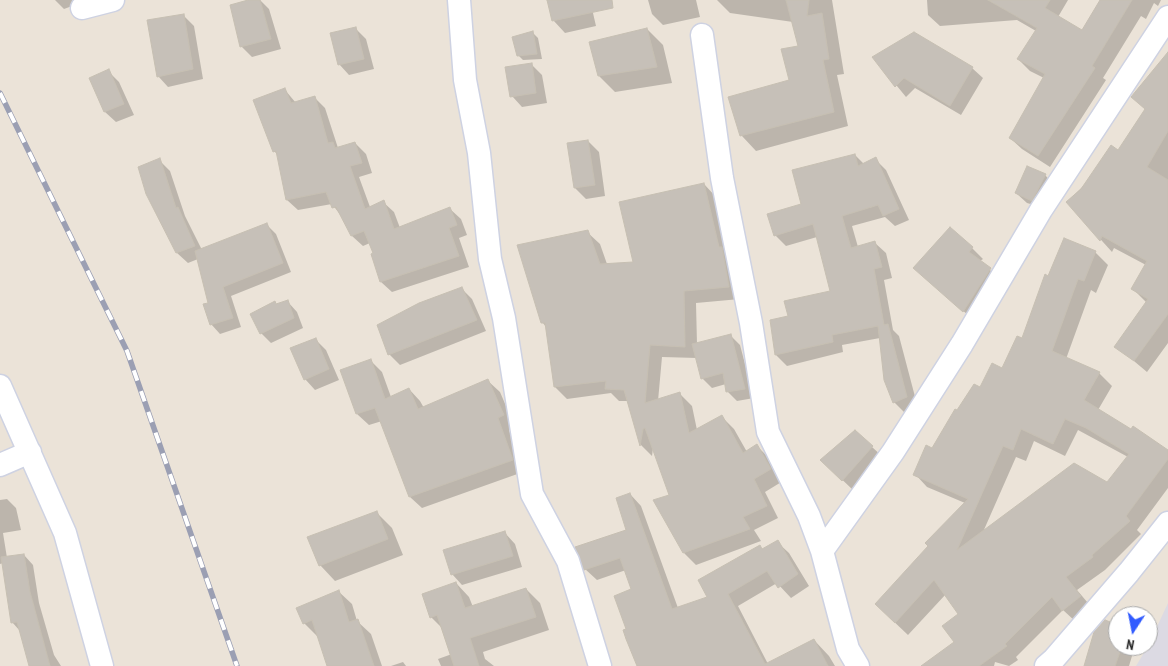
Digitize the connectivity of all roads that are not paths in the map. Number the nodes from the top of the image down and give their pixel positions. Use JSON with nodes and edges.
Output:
{"nodes":[{"id":1,"x":113,"y":0,"type":"edge"},
{"id":2,"x":459,"y":0,"type":"edge"},
{"id":3,"x":82,"y":8,"type":"dead end"},
{"id":4,"x":1168,"y":17,"type":"edge"},
{"id":5,"x":702,"y":35,"type":"dead end"},
{"id":6,"x":0,"y":386,"type":"edge"},
{"id":7,"x":30,"y":452,"type":"junction"},
{"id":8,"x":0,"y":465,"type":"edge"},
{"id":9,"x":1165,"y":532,"type":"edge"},
{"id":10,"x":822,"y":551,"type":"junction"},
{"id":11,"x":102,"y":666,"type":"edge"},
{"id":12,"x":600,"y":666,"type":"edge"},
{"id":13,"x":858,"y":666,"type":"edge"},
{"id":14,"x":1046,"y":666,"type":"edge"}],
"edges":[{"from":1,"to":3,"type":"street"},
{"from":2,"to":12,"type":"street"},
{"from":4,"to":10,"type":"street"},
{"from":5,"to":10,"type":"street"},
{"from":6,"to":7,"type":"street"},
{"from":7,"to":8,"type":"street"},
{"from":7,"to":11,"type":"street"},
{"from":9,"to":14,"type":"street"},
{"from":10,"to":13,"type":"street"}]}
